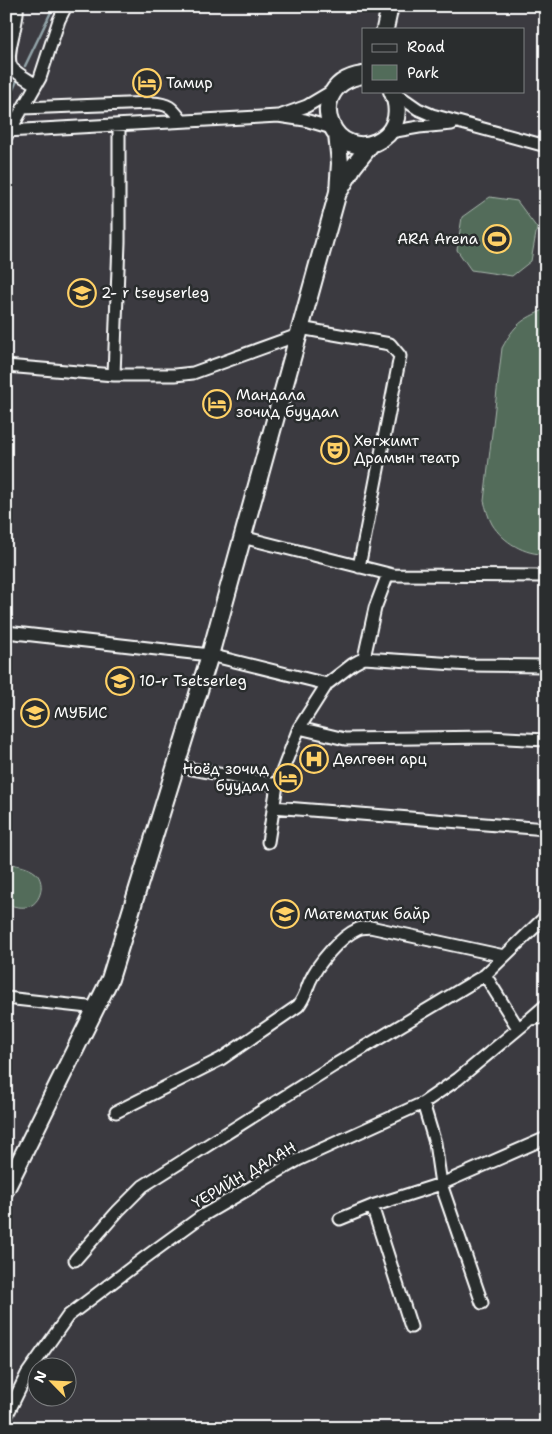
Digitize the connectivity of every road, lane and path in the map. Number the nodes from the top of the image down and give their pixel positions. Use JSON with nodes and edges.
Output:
{"nodes":[{"id":1,"x":17,"y":6,"type":"edge"},
{"id":2,"x":66,"y":6,"type":"edge"},
{"id":3,"x":391,"y":8,"type":"edge"},
{"id":4,"x":385,"y":28,"type":"edge"},
{"id":5,"x":360,"y":73,"type":"edge"},
{"id":6,"x":36,"y":85,"type":"junction"},
{"id":7,"x":334,"y":90,"type":"junction"},
{"id":8,"x":392,"y":92,"type":"edge"},
{"id":9,"x":393,"y":92,"type":"edge"},
{"id":10,"x":23,"y":108,"type":"junction"},
{"id":11,"x":278,"y":116,"type":"junction"},
{"id":12,"x":182,"y":121,"type":"junction"},
{"id":13,"x":464,"y":124,"type":"junction"},
{"id":14,"x":119,"y":125,"type":"junction"},
{"id":15,"x":334,"y":131,"type":"junction"},
{"id":16,"x":8,"y":132,"type":"edge"},
{"id":17,"x":390,"y":132,"type":"junction"},
{"id":18,"x":371,"y":144,"type":"junction"},
{"id":19,"x":546,"y":146,"type":"edge"},
{"id":20,"x":338,"y":192,"type":"junction"},
{"id":21,"x":299,"y":331,"type":"junction"},
{"id":22,"x":6,"y":366,"type":"edge"},
{"id":23,"x":114,"y":375,"type":"junction"},
{"id":24,"x":242,"y":537,"type":"junction"},
{"id":25,"x":359,"y":567,"type":"junction"},
{"id":26,"x":388,"y":574,"type":"junction"},
{"id":27,"x":546,"y":576,"type":"edge"},
{"id":28,"x":6,"y":632,"type":"edge"},
{"id":29,"x":210,"y":654,"type":"junction"},
{"id":30,"x":364,"y":658,"type":"junction"},
{"id":31,"x":546,"y":666,"type":"edge"},
{"id":32,"x":327,"y":684,"type":"junction"},
{"id":33,"x":300,"y":728,"type":"junction"},
{"id":34,"x":546,"y":740,"type":"edge"},
{"id":35,"x":176,"y":766,"type":"junction"},
{"id":36,"x":277,"y":785,"type":"junction"},
{"id":37,"x":273,"y":807,"type":"junction"},
{"id":38,"x":546,"y":829,"type":"edge"},
{"id":39,"x":268,"y":842,"type":"dead end"},
{"id":40,"x":546,"y":913,"type":"edge"},
{"id":41,"x":504,"y":956,"type":"junction"},
{"id":42,"x":485,"y":975,"type":"junction"},
{"id":43,"x":6,"y":998,"type":"edge"},
{"id":44,"x":546,"y":1005,"type":"edge"},
{"id":45,"x":97,"y":1008,"type":"junction"},
{"id":46,"x":546,"y":1017,"type":"edge"},
{"id":47,"x":530,"y":1019,"type":"junction"},
{"id":48,"x":518,"y":1028,"type":"junction"},
{"id":49,"x":423,"y":1102,"type":"junction"},
{"id":50,"x":116,"y":1112,"type":"dead end"},
{"id":51,"x":546,"y":1138,"type":"edge"},
{"id":52,"x":441,"y":1184,"type":"junction"},
{"id":53,"x":6,"y":1189,"type":"edge"},
{"id":54,"x":372,"y":1206,"type":"junction"},
{"id":55,"x":340,"y":1219,"type":"dead end"},
{"id":56,"x":74,"y":1260,"type":"dead end"},
{"id":57,"x":482,"y":1303,"type":"dead end"},
{"id":58,"x":411,"y":1327,"type":"dead end"},
{"id":59,"x":6,"y":1417,"type":"edge"}],
"edges":[{"from":1,"to":6,"type":"street"},
{"from":2,"to":6,"type":"street"},
{"from":3,"to":4,"type":"highway"},
{"from":5,"to":7,"type":"highway"},
{"from":6,"to":10,"type":"street"},
{"from":7,"to":11,"type":"street"},
{"from":7,"to":15,"type":"highway"},
{"from":8,"to":17,"type":"highway"},
{"from":9,"to":13,"type":"street"},
{"from":10,"to":12,"type":"street"},
{"from":10,"to":16,"type":"street"},
{"from":11,"to":12,"type":"street"},
{"from":11,"to":15,"type":"street"},
{"from":12,"to":14,"type":"street"},
{"from":13,"to":17,"type":"street"},
{"from":13,"to":19,"type":"street"},
{"from":14,"to":16,"type":"street"},
{"from":14,"to":23,"type":"street"},
{"from":15,"to":18,"type":"highway"},
{"from":15,"to":20,"type":"highway"},
{"from":17,"to":18,"type":"highway"},
{"from":18,"to":20,"type":"highway"},
{"from":20,"to":21,"type":"highway"},
{"from":21,"to":23,"type":"street"},
{"from":21,"to":24,"type":"highway"},
{"from":21,"to":25,"type":"street"},
{"from":22,"to":23,"type":"street"},
{"from":24,"to":25,"type":"street"},
{"from":24,"to":29,"type":"highway"},
{"from":25,"to":26,"type":"street"},
{"from":26,"to":27,"type":"street"},
{"from":26,"to":30,"type":"street"},
{"from":28,"to":29,"type":"street"},
{"from":29,"to":32,"type":"street"},
{"from":29,"to":35,"type":"highway"},
{"from":30,"to":31,"type":"street"},
{"from":30,"to":32,"type":"street"},
{"from":32,"to":33,"type":"street"},
{"from":33,"to":34,"type":"street"},
{"from":33,"to":36,"type":"street"},
{"from":35,"to":36,"type":"street"},
{"from":35,"to":45,"type":"highway"},
{"from":36,"to":37,"type":"street"},
{"from":37,"to":38,"type":"street"},
{"from":37,"to":39,"type":"street"},
{"from":40,"to":41,"type":"street"},
{"from":41,"to":42,"type":"street"},
{"from":41,"to":50,"type":"street"},
{"from":42,"to":48,"type":"street"},
{"from":42,"to":56,"type":"street"},
{"from":43,"to":45,"type":"street"},
{"from":44,"to":47,"type":"street"},
{"from":45,"to":53,"type":"highway"},
{"from":46,"to":47,"type":"street","name":"ҮЕРИЙН ДАЛАН"},
{"from":47,"to":48,"type":"street","name":"ҮЕРИЙН ДАЛАН"},
{"from":48,"to":49,"type":"street","name":"ҮЕРИЙН ДАЛАН"},
{"from":49,"to":52,"type":"street"},
{"from":49,"to":59,"type":"street","name":"ҮЕРИЙН ДАЛАН"},
{"from":51,"to":52,"type":"street"},
{"from":52,"to":54,"type":"street"},
{"from":52,"to":57,"type":"street"},
{"from":54,"to":55,"type":"street"},
{"from":54,"to":58,"type":"street"}]}
